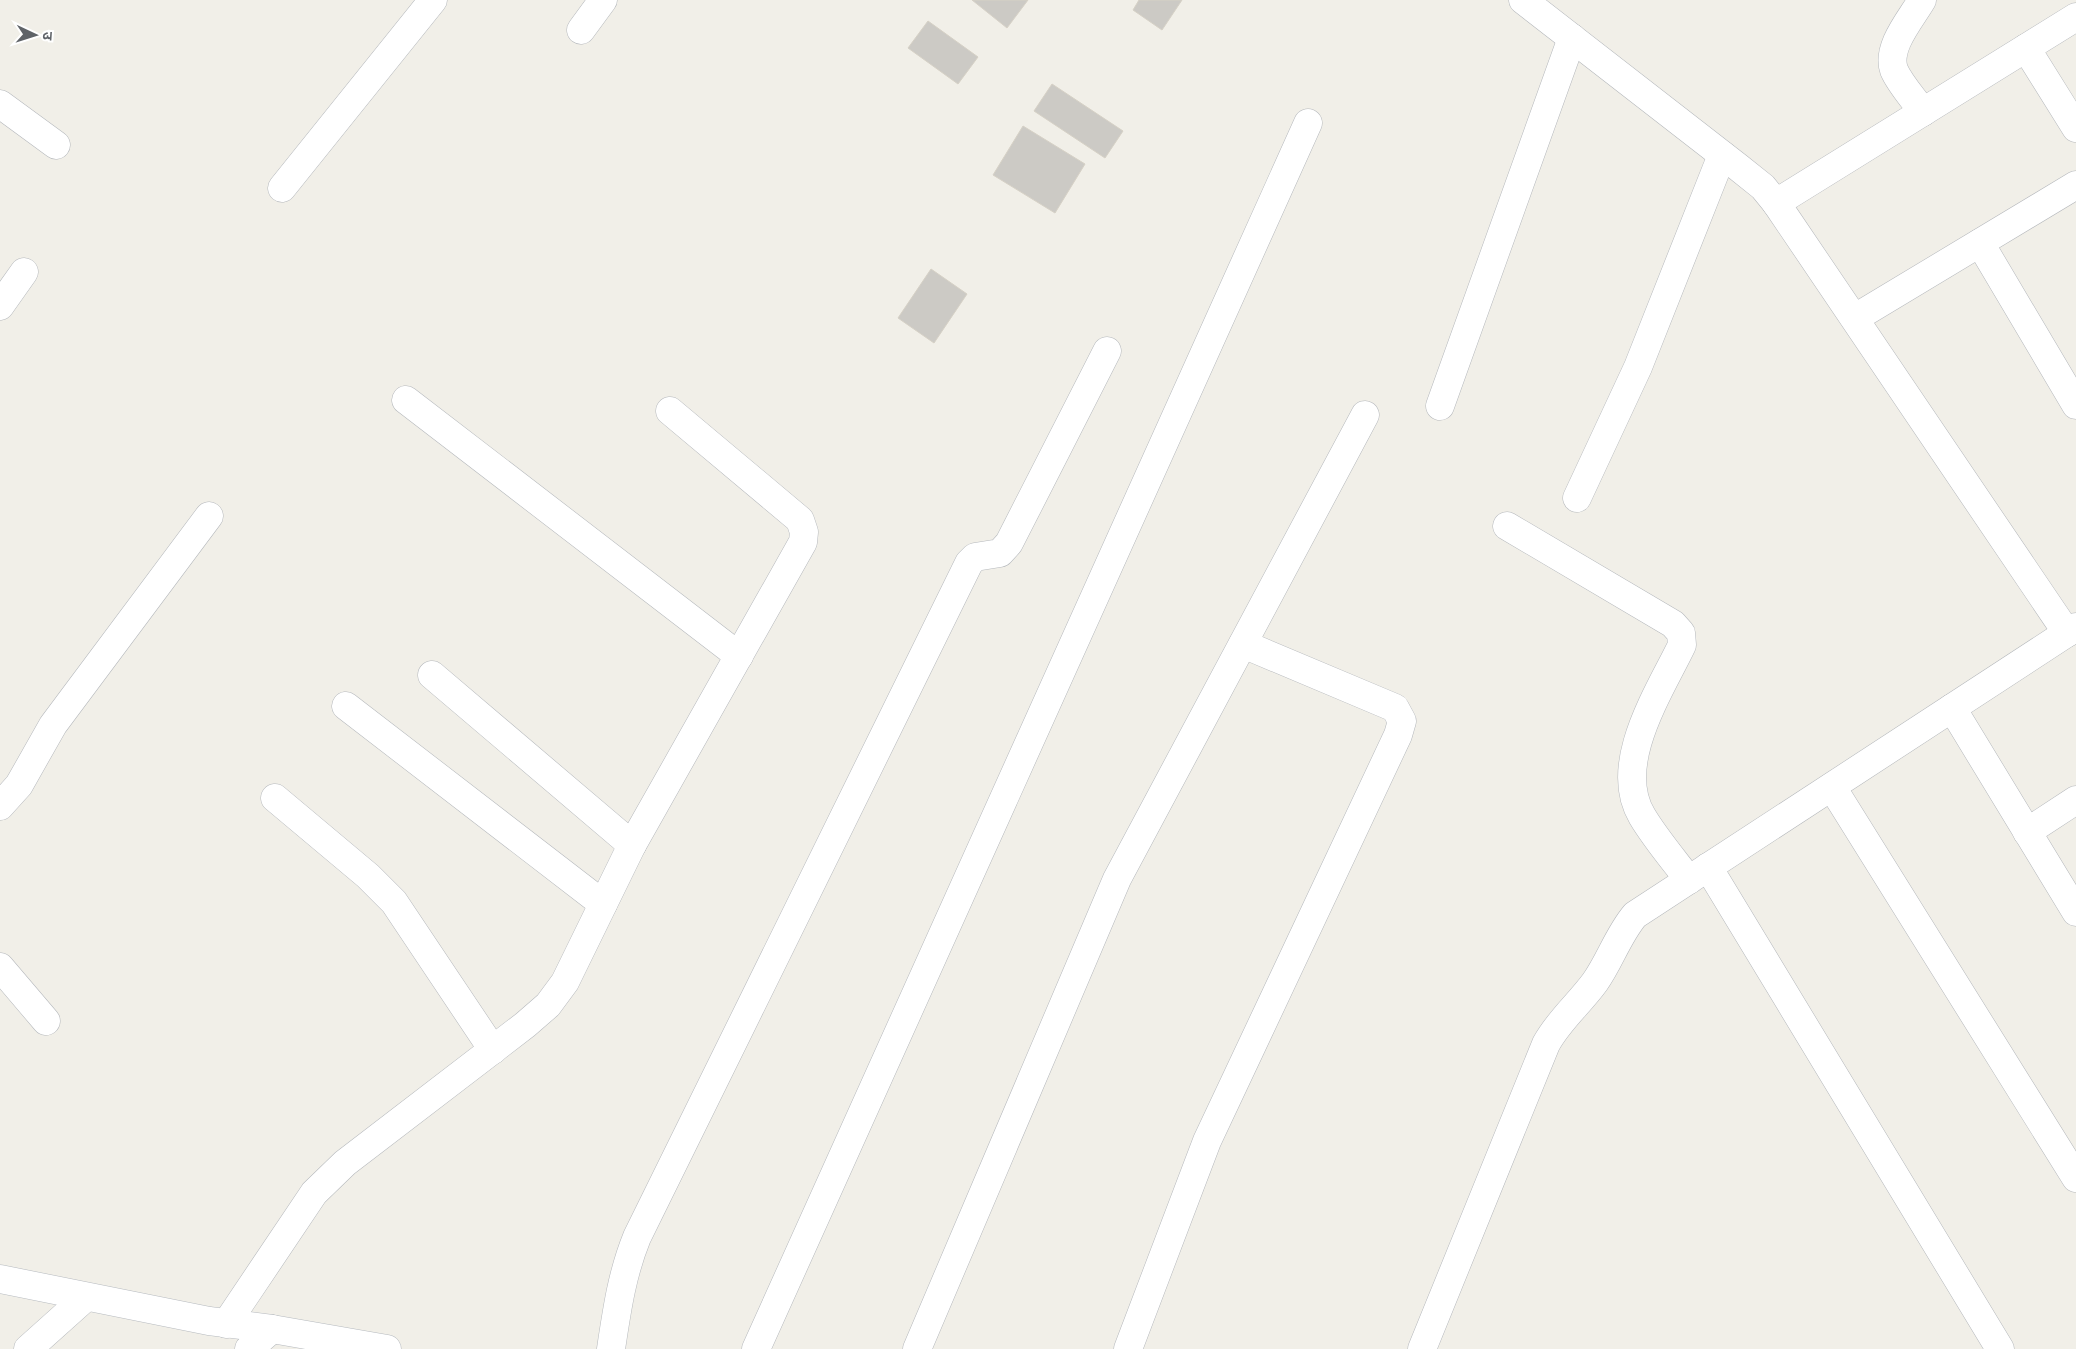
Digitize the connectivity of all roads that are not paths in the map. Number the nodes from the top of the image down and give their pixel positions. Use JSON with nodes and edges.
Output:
{"nodes":[{"id":1,"x":433,"y":0,"type":"edge"},
{"id":2,"x":603,"y":0,"type":"edge"},
{"id":3,"x":1523,"y":0,"type":"edge"},
{"id":4,"x":1922,"y":0,"type":"edge"},
{"id":5,"x":2076,"y":17,"type":"edge"},
{"id":6,"x":581,"y":30,"type":"dead end"},
{"id":7,"x":1572,"y":38,"type":"junction"},
{"id":8,"x":2026,"y":48,"type":"junction"},
{"id":9,"x":0,"y":104,"type":"edge"},
{"id":10,"x":1923,"y":112,"type":"junction"},
{"id":11,"x":1308,"y":123,"type":"dead end"},
{"id":12,"x":2076,"y":128,"type":"edge"},
{"id":13,"x":56,"y":145,"type":"dead end"},
{"id":14,"x":1722,"y":155,"type":"junction"},
{"id":15,"x":2076,"y":185,"type":"edge"},
{"id":16,"x":282,"y":188,"type":"dead end"},
{"id":17,"x":1776,"y":203,"type":"junction"},
{"id":18,"x":1980,"y":243,"type":"junction"},
{"id":19,"x":24,"y":272,"type":"dead end"},
{"id":20,"x":0,"y":306,"type":"edge"},
{"id":21,"x":1855,"y":318,"type":"junction"},
{"id":22,"x":1107,"y":352,"type":"dead end"},
{"id":23,"x":406,"y":400,"type":"dead end"},
{"id":24,"x":2076,"y":405,"type":"edge"},
{"id":25,"x":1440,"y":406,"type":"dead end"},
{"id":26,"x":670,"y":411,"type":"dead end"},
{"id":27,"x":1365,"y":415,"type":"dead end"},
{"id":28,"x":1577,"y":498,"type":"dead end"},
{"id":29,"x":209,"y":516,"type":"dead end"},
{"id":30,"x":1506,"y":526,"type":"dead end"},
{"id":31,"x":2071,"y":630,"type":"edge"},
{"id":32,"x":1243,"y":644,"type":"junction"},
{"id":33,"x":739,"y":656,"type":"junction"},
{"id":34,"x":432,"y":675,"type":"dead end"},
{"id":35,"x":346,"y":706,"type":"dead end"},
{"id":36,"x":1952,"y":708,"type":"junction"},
{"id":37,"x":1832,"y":787,"type":"junction"},
{"id":38,"x":275,"y":798,"type":"dead end"},
{"id":39,"x":2076,"y":800,"type":"edge"},
{"id":40,"x":0,"y":806,"type":"edge"},
{"id":41,"x":2027,"y":832,"type":"junction"},
{"id":42,"x":632,"y":845,"type":"junction"},
{"id":43,"x":1699,"y":874,"type":"junction"},
{"id":44,"x":604,"y":904,"type":"junction"},
{"id":45,"x":2076,"y":912,"type":"edge"},
{"id":46,"x":0,"y":967,"type":"edge"},
{"id":47,"x":46,"y":1021,"type":"dead end"},
{"id":48,"x":493,"y":1050,"type":"junction"},
{"id":49,"x":2076,"y":1178,"type":"edge"},
{"id":50,"x":0,"y":1279,"type":"edge"},
{"id":51,"x":86,"y":1297,"type":"junction"},
{"id":52,"x":226,"y":1324,"type":"junction"},
{"id":53,"x":272,"y":1328,"type":"junction"},
{"id":54,"x":28,"y":1349,"type":"edge"},
{"id":55,"x":249,"y":1349,"type":"edge"},
{"id":56,"x":387,"y":1349,"type":"edge"},
{"id":57,"x":611,"y":1349,"type":"edge"},
{"id":58,"x":756,"y":1349,"type":"edge"},
{"id":59,"x":917,"y":1349,"type":"edge"},
{"id":60,"x":1128,"y":1349,"type":"edge"},
{"id":61,"x":1422,"y":1349,"type":"edge"},
{"id":62,"x":2000,"y":1349,"type":"edge"}],
"edges":[{"from":1,"to":16,"type":"street"},
{"from":2,"to":6,"type":"street"},
{"from":3,"to":7,"type":"street"},
{"from":4,"to":10,"type":"street"},
{"from":5,"to":8,"type":"street"},
{"from":7,"to":14,"type":"street"},
{"from":7,"to":25,"type":"street"},
{"from":8,"to":10,"type":"street"},
{"from":8,"to":12,"type":"street"},
{"from":9,"to":13,"type":"street"},
{"from":10,"to":17,"type":"street"},
{"from":11,"to":58,"type":"street"},
{"from":14,"to":17,"type":"street"},
{"from":14,"to":28,"type":"street"},
{"from":15,"to":18,"type":"street"},
{"from":17,"to":21,"type":"street"},
{"from":18,"to":21,"type":"street"},
{"from":18,"to":24,"type":"street"},
{"from":19,"to":20,"type":"street"},
{"from":21,"to":31,"type":"street"},
{"from":22,"to":57,"type":"street"},
{"from":23,"to":33,"type":"street"},
{"from":26,"to":33,"type":"street"},
{"from":27,"to":32,"type":"street"},
{"from":29,"to":40,"type":"street"},
{"from":30,"to":43,"type":"street"},
{"from":31,"to":36,"type":"street"},
{"from":32,"to":59,"type":"street"},
{"from":32,"to":60,"type":"street"},
{"from":33,"to":42,"type":"street"},
{"from":34,"to":42,"type":"street"},
{"from":35,"to":44,"type":"street"},
{"from":36,"to":37,"type":"street"},
{"from":36,"to":41,"type":"street"},
{"from":37,"to":43,"type":"street"},
{"from":37,"to":49,"type":"street"},
{"from":38,"to":48,"type":"street"},
{"from":39,"to":41,"type":"street"},
{"from":41,"to":45,"type":"street"},
{"from":42,"to":44,"type":"street"},
{"from":43,"to":61,"type":"street"},
{"from":43,"to":62,"type":"street"},
{"from":44,"to":48,"type":"street"},
{"from":46,"to":47,"type":"street"},
{"from":48,"to":52,"type":"street"},
{"from":50,"to":51,"type":"street"},
{"from":51,"to":52,"type":"street"},
{"from":51,"to":54,"type":"street"},
{"from":52,"to":53,"type":"street"},
{"from":53,"to":55,"type":"street"},
{"from":53,"to":56,"type":"street"}]}
